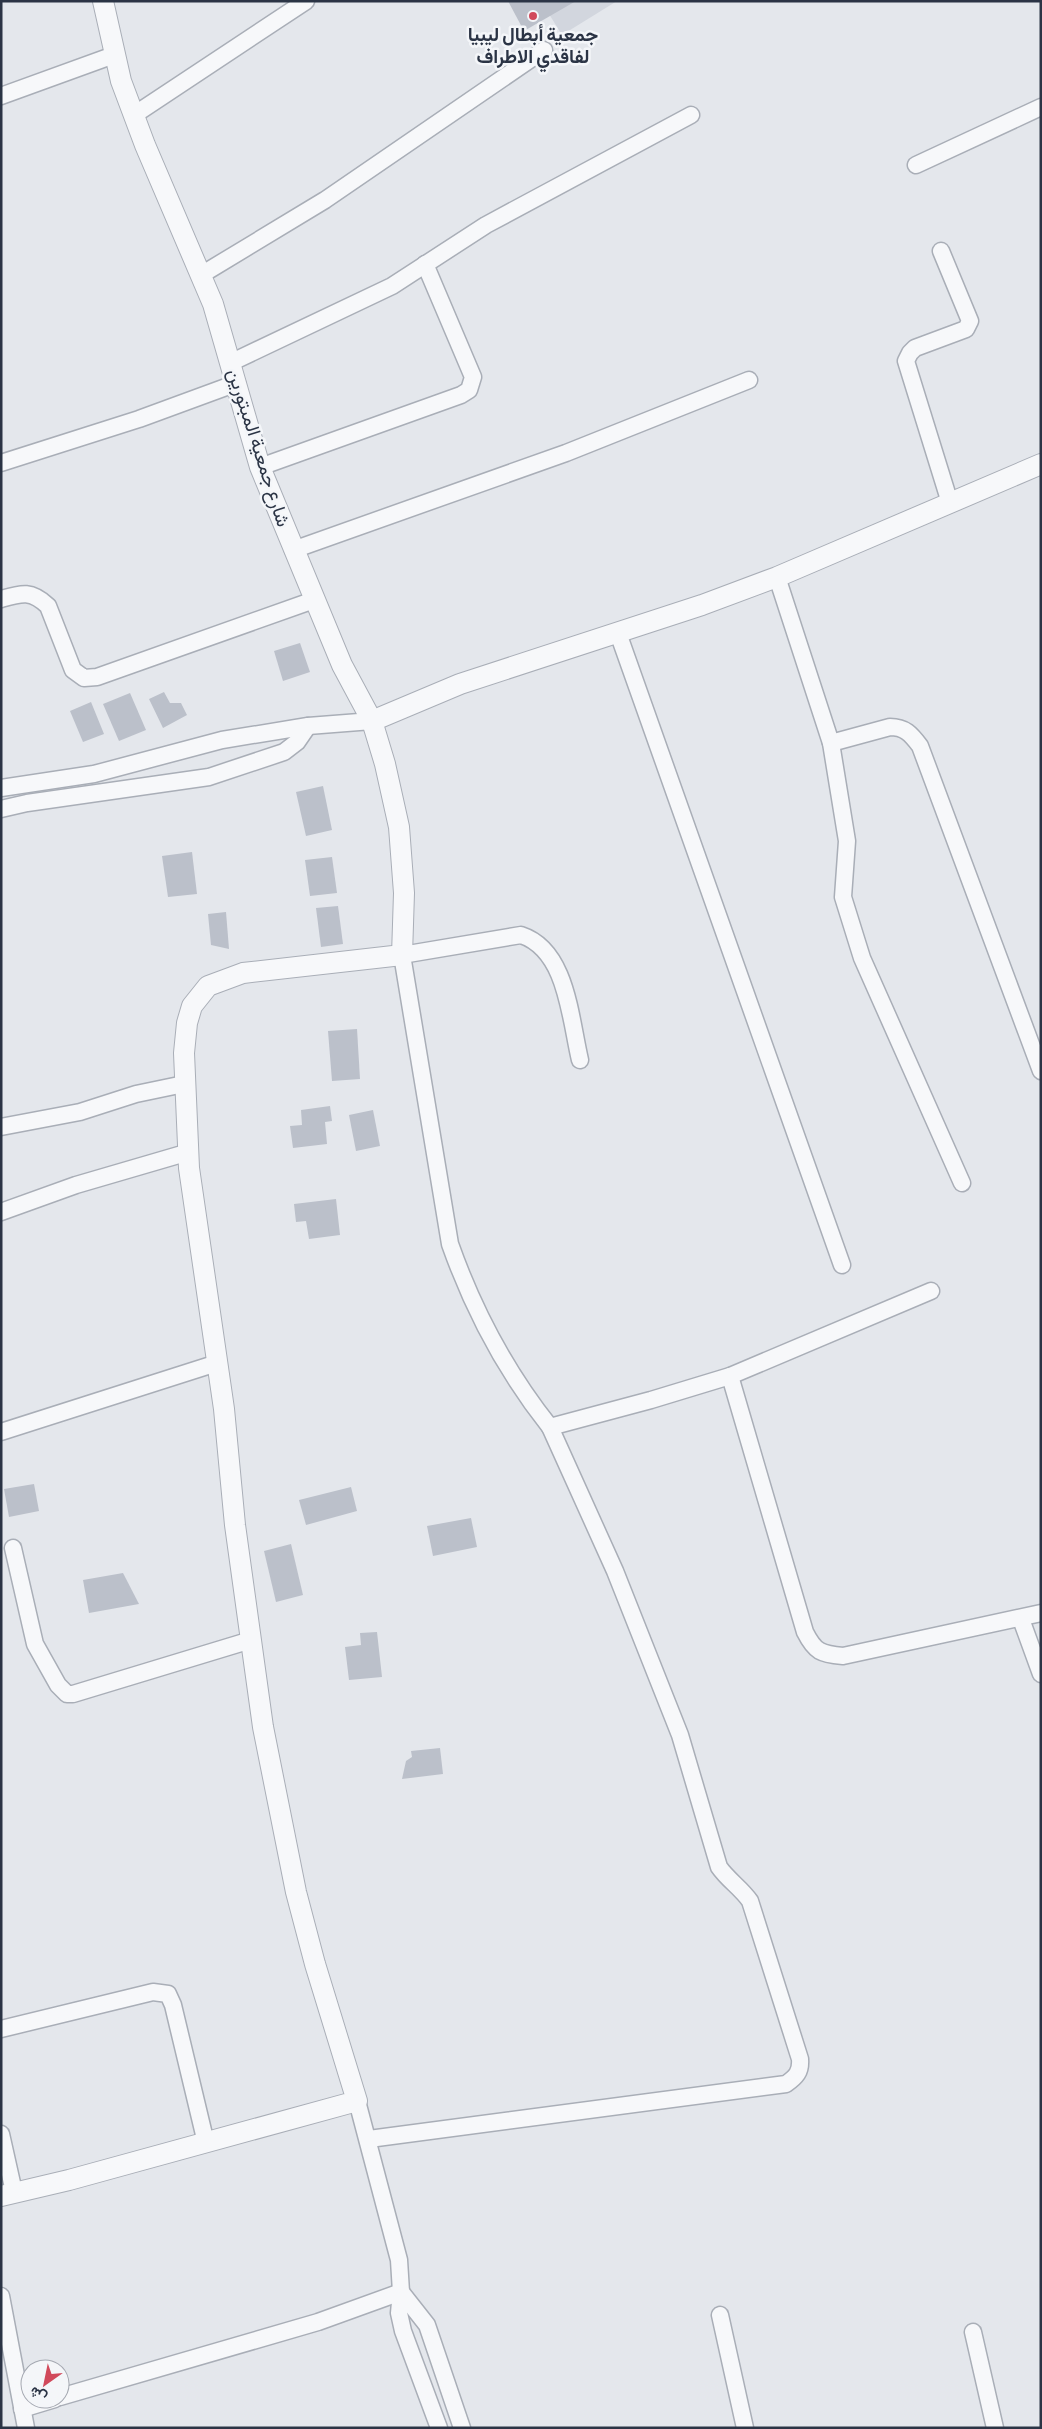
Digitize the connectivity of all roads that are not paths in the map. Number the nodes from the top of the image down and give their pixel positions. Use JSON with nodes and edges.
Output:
{"nodes":[{"id":1,"x":103,"y":1,"type":"edge"},
{"id":2,"x":306,"y":1,"type":"edge"},
{"id":3,"x":544,"y":50,"type":"dead end"},
{"id":4,"x":114,"y":55,"type":"junction"},
{"id":5,"x":1,"y":96,"type":"edge"},
{"id":6,"x":1041,"y":107,"type":"edge"},
{"id":7,"x":134,"y":115,"type":"junction"},
{"id":8,"x":691,"y":115,"type":"dead end"},
{"id":9,"x":916,"y":165,"type":"dead end"},
{"id":10,"x":941,"y":251,"type":"dead end"},
{"id":11,"x":425,"y":264,"type":"junction"},
{"id":12,"x":202,"y":275,"type":"junction"},
{"id":13,"x":230,"y":363,"type":"junction"},
{"id":14,"x":749,"y":380,"type":"dead end"},
{"id":15,"x":236,"y":383,"type":"junction"},
{"id":16,"x":1,"y":463,"type":"edge"},
{"id":17,"x":1041,"y":464,"type":"edge"},
{"id":18,"x":260,"y":467,"type":"junction"},
{"id":19,"x":950,"y":502,"type":"junction"},
{"id":20,"x":293,"y":550,"type":"junction"},
{"id":21,"x":777,"y":577,"type":"junction"},
{"id":22,"x":1,"y":599,"type":"edge"},
{"id":23,"x":314,"y":600,"type":"junction"},
{"id":24,"x":618,"y":633,"type":"junction"},
{"id":25,"x":372,"y":721,"type":"junction"},
{"id":26,"x":308,"y":726,"type":"junction"},
{"id":27,"x":831,"y":743,"type":"junction"},
{"id":28,"x":1,"y":788,"type":"edge"},
{"id":29,"x":1,"y":809,"type":"edge"},
{"id":30,"x":402,"y":955,"type":"junction"},
{"id":31,"x":580,"y":1060,"type":"dead end"},
{"id":32,"x":1041,"y":1070,"type":"edge"},
{"id":33,"x":184,"y":1084,"type":"junction"},
{"id":34,"x":1,"y":1127,"type":"edge"},
{"id":35,"x":189,"y":1152,"type":"junction"},
{"id":36,"x":962,"y":1183,"type":"dead end"},
{"id":37,"x":1,"y":1212,"type":"edge"},
{"id":38,"x":842,"y":1264,"type":"dead end"},
{"id":39,"x":931,"y":1291,"type":"dead end"},
{"id":40,"x":217,"y":1363,"type":"junction"},
{"id":41,"x":730,"y":1376,"type":"junction"},
{"id":42,"x":550,"y":1427,"type":"junction"},
{"id":43,"x":1,"y":1432,"type":"edge"},
{"id":44,"x":13,"y":1548,"type":"dead end"},
{"id":45,"x":1041,"y":1613,"type":"edge"},
{"id":46,"x":1021,"y":1619,"type":"junction"},
{"id":47,"x":251,"y":1640,"type":"junction"},
{"id":48,"x":1041,"y":1674,"type":"edge"},
{"id":49,"x":1,"y":2029,"type":"edge"},
{"id":50,"x":357,"y":2101,"type":"junction"},
{"id":51,"x":1,"y":2134,"type":"edge"},
{"id":52,"x":369,"y":2139,"type":"junction"},
{"id":53,"x":206,"y":2143,"type":"junction"},
{"id":54,"x":8,"y":2194,"type":"edge"},
{"id":55,"x":401,"y":2292,"type":"junction"},
{"id":56,"x":1,"y":2296,"type":"edge"},
{"id":57,"x":720,"y":2315,"type":"dead end"},
{"id":58,"x":972,"y":2332,"type":"dead end"},
{"id":59,"x":70,"y":2394,"type":"edge"},
{"id":60,"x":20,"y":2397,"type":"edge"},
{"id":61,"x":22,"y":2409,"type":"edge"},
{"id":62,"x":26,"y":2428,"type":"edge"},
{"id":63,"x":439,"y":2428,"type":"edge"},
{"id":64,"x":462,"y":2428,"type":"edge"},
{"id":65,"x":745,"y":2428,"type":"edge"},
{"id":66,"x":995,"y":2428,"type":"edge"}],
"edges":[{"from":1,"to":4,"type":"street","name":"شارع جمعية المبتورين"},
{"from":2,"to":7,"type":"street"},
{"from":3,"to":12,"type":"street"},
{"from":4,"to":5,"type":"street"},
{"from":4,"to":7,"type":"street","name":"شارع جمعية المبتورين"},
{"from":6,"to":9,"type":"street"},
{"from":7,"to":12,"type":"street","name":"شارع جمعية المبتورين"},
{"from":8,"to":11,"type":"street"},
{"from":10,"to":19,"type":"street"},
{"from":11,"to":13,"type":"street"},
{"from":11,"to":18,"type":"street"},
{"from":12,"to":13,"type":"street","name":"شارع جمعية المبتورين"},
{"from":13,"to":15,"type":"street","name":"شارع جمعية المبتورين"},
{"from":14,"to":20,"type":"street"},
{"from":15,"to":16,"type":"street"},
{"from":15,"to":18,"type":"street","name":"شارع جمعية المبتورين"},
{"from":17,"to":19,"type":"street"},
{"from":18,"to":20,"type":"street","name":"شارع جمعية المبتورين"},
{"from":19,"to":21,"type":"street"},
{"from":20,"to":23,"type":"street","name":"شارع جمعية المبتورين"},
{"from":21,"to":24,"type":"street"},
{"from":21,"to":27,"type":"street"},
{"from":22,"to":23,"type":"street"},
{"from":23,"to":25,"type":"street","name":"شارع جمعية المبتورين"},
{"from":24,"to":25,"type":"street"},
{"from":24,"to":38,"type":"street"},
{"from":25,"to":26,"type":"street"},
{"from":25,"to":30,"type":"street","name":"شارع جمعية المبتورين"},
{"from":26,"to":28,"type":"street"},
{"from":26,"to":29,"type":"street"},
{"from":27,"to":32,"type":"street"},
{"from":27,"to":36,"type":"street"},
{"from":30,"to":31,"type":"street"},
{"from":30,"to":33,"type":"street"},
{"from":30,"to":42,"type":"street"},
{"from":33,"to":34,"type":"street"},
{"from":33,"to":35,"type":"street"},
{"from":35,"to":37,"type":"street"},
{"from":35,"to":40,"type":"street"},
{"from":39,"to":41,"type":"street"},
{"from":40,"to":43,"type":"street"},
{"from":40,"to":47,"type":"street"},
{"from":41,"to":42,"type":"street"},
{"from":41,"to":46,"type":"street"},
{"from":42,"to":52,"type":"street"},
{"from":44,"to":47,"type":"street"},
{"from":45,"to":46,"type":"street"},
{"from":46,"to":48,"type":"street"},
{"from":47,"to":50,"type":"street"},
{"from":49,"to":53,"type":"street"},
{"from":50,"to":52,"type":"street"},
{"from":50,"to":53,"type":"street"},
{"from":51,"to":54,"type":"street"},
{"from":52,"to":55,"type":"street"},
{"from":53,"to":54,"type":"street"},
{"from":55,"to":59,"type":"street"},
{"from":55,"to":63,"type":"street"},
{"from":55,"to":64,"type":"street"},
{"from":56,"to":60,"type":"street"},
{"from":57,"to":65,"type":"street"},
{"from":58,"to":66,"type":"street"},
{"from":61,"to":62,"type":"street"}]}
